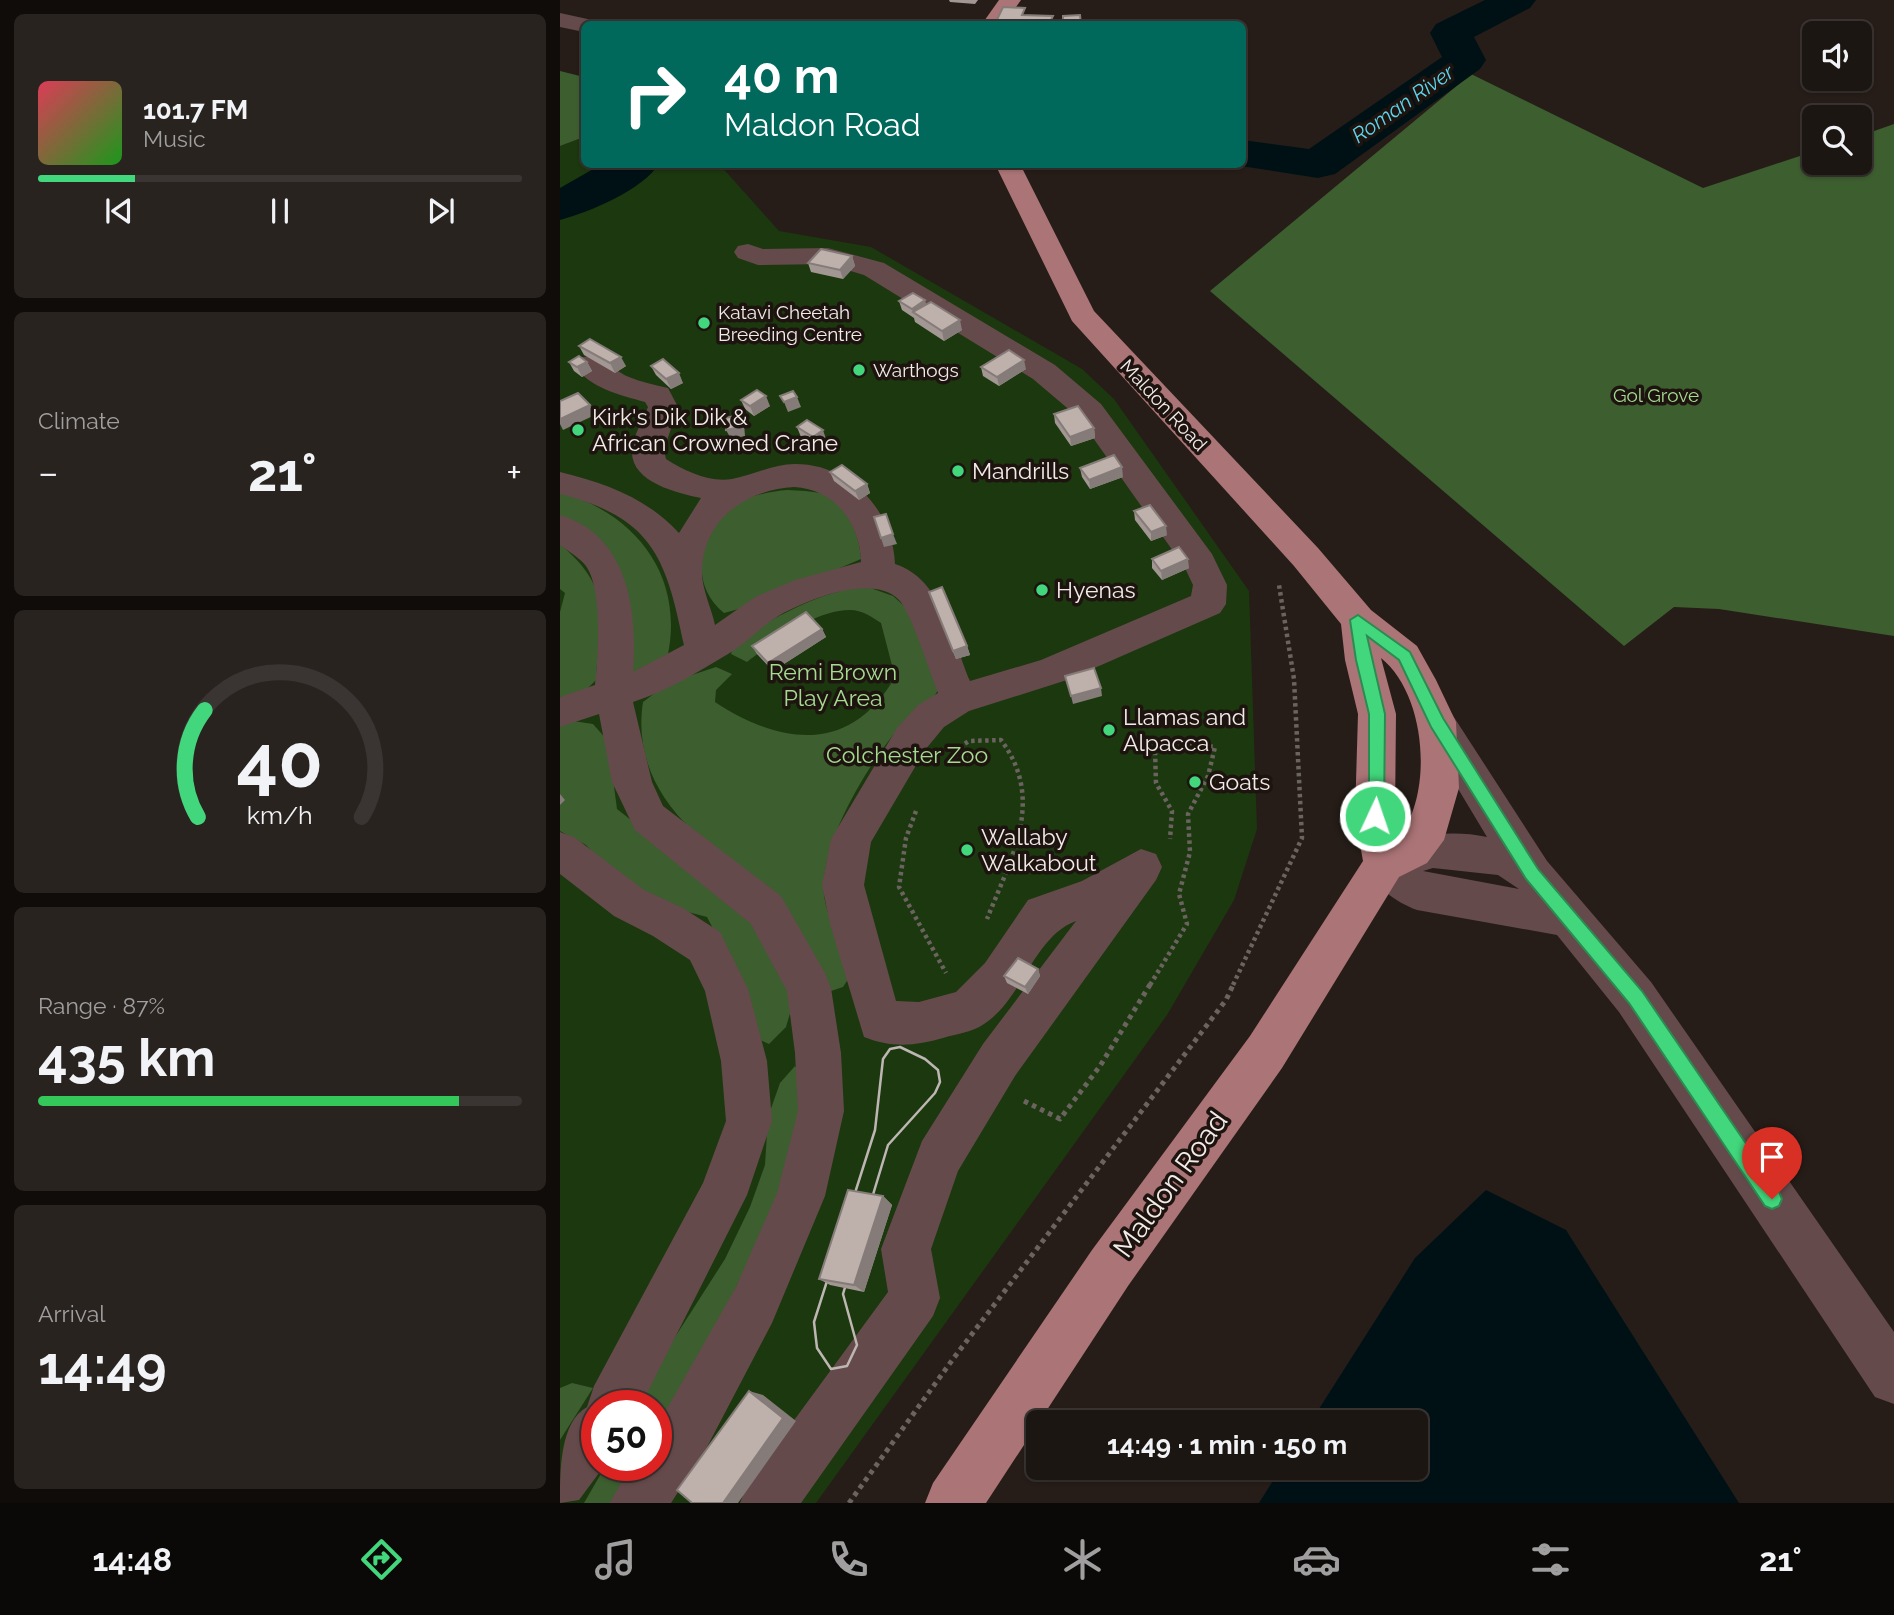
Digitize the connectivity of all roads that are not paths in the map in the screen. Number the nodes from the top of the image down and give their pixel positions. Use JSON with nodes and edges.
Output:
{"nodes":[{"id":1,"x":1010,"y":0,"type":"edge"},
{"id":2,"x":560,"y":20,"type":"edge"},
{"id":3,"x":995,"y":21,"type":"edge"},
{"id":4,"x":581,"y":24,"type":"edge"},
{"id":5,"x":1009,"y":168,"type":"edge"},
{"id":6,"x":748,"y":252,"type":"dead end"},
{"id":7,"x":589,"y":365,"type":"edge"},
{"id":8,"x":664,"y":473,"type":"junction"},
{"id":9,"x":560,"y":482,"type":"edge"},
{"id":10,"x":732,"y":490,"type":"junction"},
{"id":11,"x":640,"y":517,"type":"junction"},
{"id":12,"x":560,"y":527,"type":"edge"},
{"id":13,"x":878,"y":575,"type":"junction"},
{"id":14,"x":684,"y":576,"type":"junction"},
{"id":15,"x":1358,"y":620,"type":"junction"},
{"id":16,"x":703,"y":651,"type":"junction"},
{"id":17,"x":613,"y":694,"type":"junction"},
{"id":18,"x":959,"y":699,"type":"junction"},
{"id":19,"x":560,"y":712,"type":"edge"},
{"id":20,"x":1437,"y":722,"type":"junction"},
{"id":21,"x":560,"y":850,"type":"edge"},
{"id":22,"x":1384,"y":864,"type":"junction"},
{"id":23,"x":1532,"y":874,"type":"junction"},
{"id":24,"x":1566,"y":918,"type":"junction"},
{"id":25,"x":1894,"y":1378,"type":"edge"},
{"id":26,"x":621,"y":1390,"type":"edge"},
{"id":27,"x":581,"y":1452,"type":"edge"},
{"id":28,"x":560,"y":1481,"type":"edge"},
{"id":29,"x":638,"y":1503,"type":"edge"},
{"id":30,"x":768,"y":1503,"type":"edge"},
{"id":31,"x":953,"y":1503,"type":"edge"}],
"edges":[{"from":1,"to":3,"type":"main road"},
{"from":2,"to":4,"type":"street"},
{"from":5,"to":15,"type":"main road","name":"Maldon Road"},
{"from":6,"to":18,"type":"street"},
{"from":7,"to":8,"type":"street"},
{"from":8,"to":10,"type":"street"},
{"from":8,"to":11,"type":"street"},
{"from":9,"to":11,"type":"street"},
{"from":10,"to":13,"type":"street"},
{"from":10,"to":14,"type":"street"},
{"from":11,"to":14,"type":"street"},
{"from":12,"to":17,"type":"street"},
{"from":13,"to":16,"type":"street"},
{"from":13,"to":18,"type":"street"},
{"from":14,"to":16,"type":"street"},
{"from":15,"to":20,"type":"main road","name":"Maldon Road"},
{"from":15,"to":22,"type":"main road"},
{"from":16,"to":17,"type":"street"},
{"from":17,"to":19,"type":"street"},
{"from":17,"to":29,"type":"street"},
{"from":18,"to":30,"type":"street"},
{"from":20,"to":22,"type":"main road","name":"Maldon Road"},
{"from":20,"to":23,"type":"street"},
{"from":21,"to":26,"type":"street"},
{"from":22,"to":23,"type":"street"},
{"from":22,"to":24,"type":"street"},
{"from":22,"to":31,"type":"main road","name":"Maldon Road"},
{"from":23,"to":24,"type":"street"},
{"from":24,"to":25,"type":"street"},
{"from":27,"to":28,"type":"street"}]}
